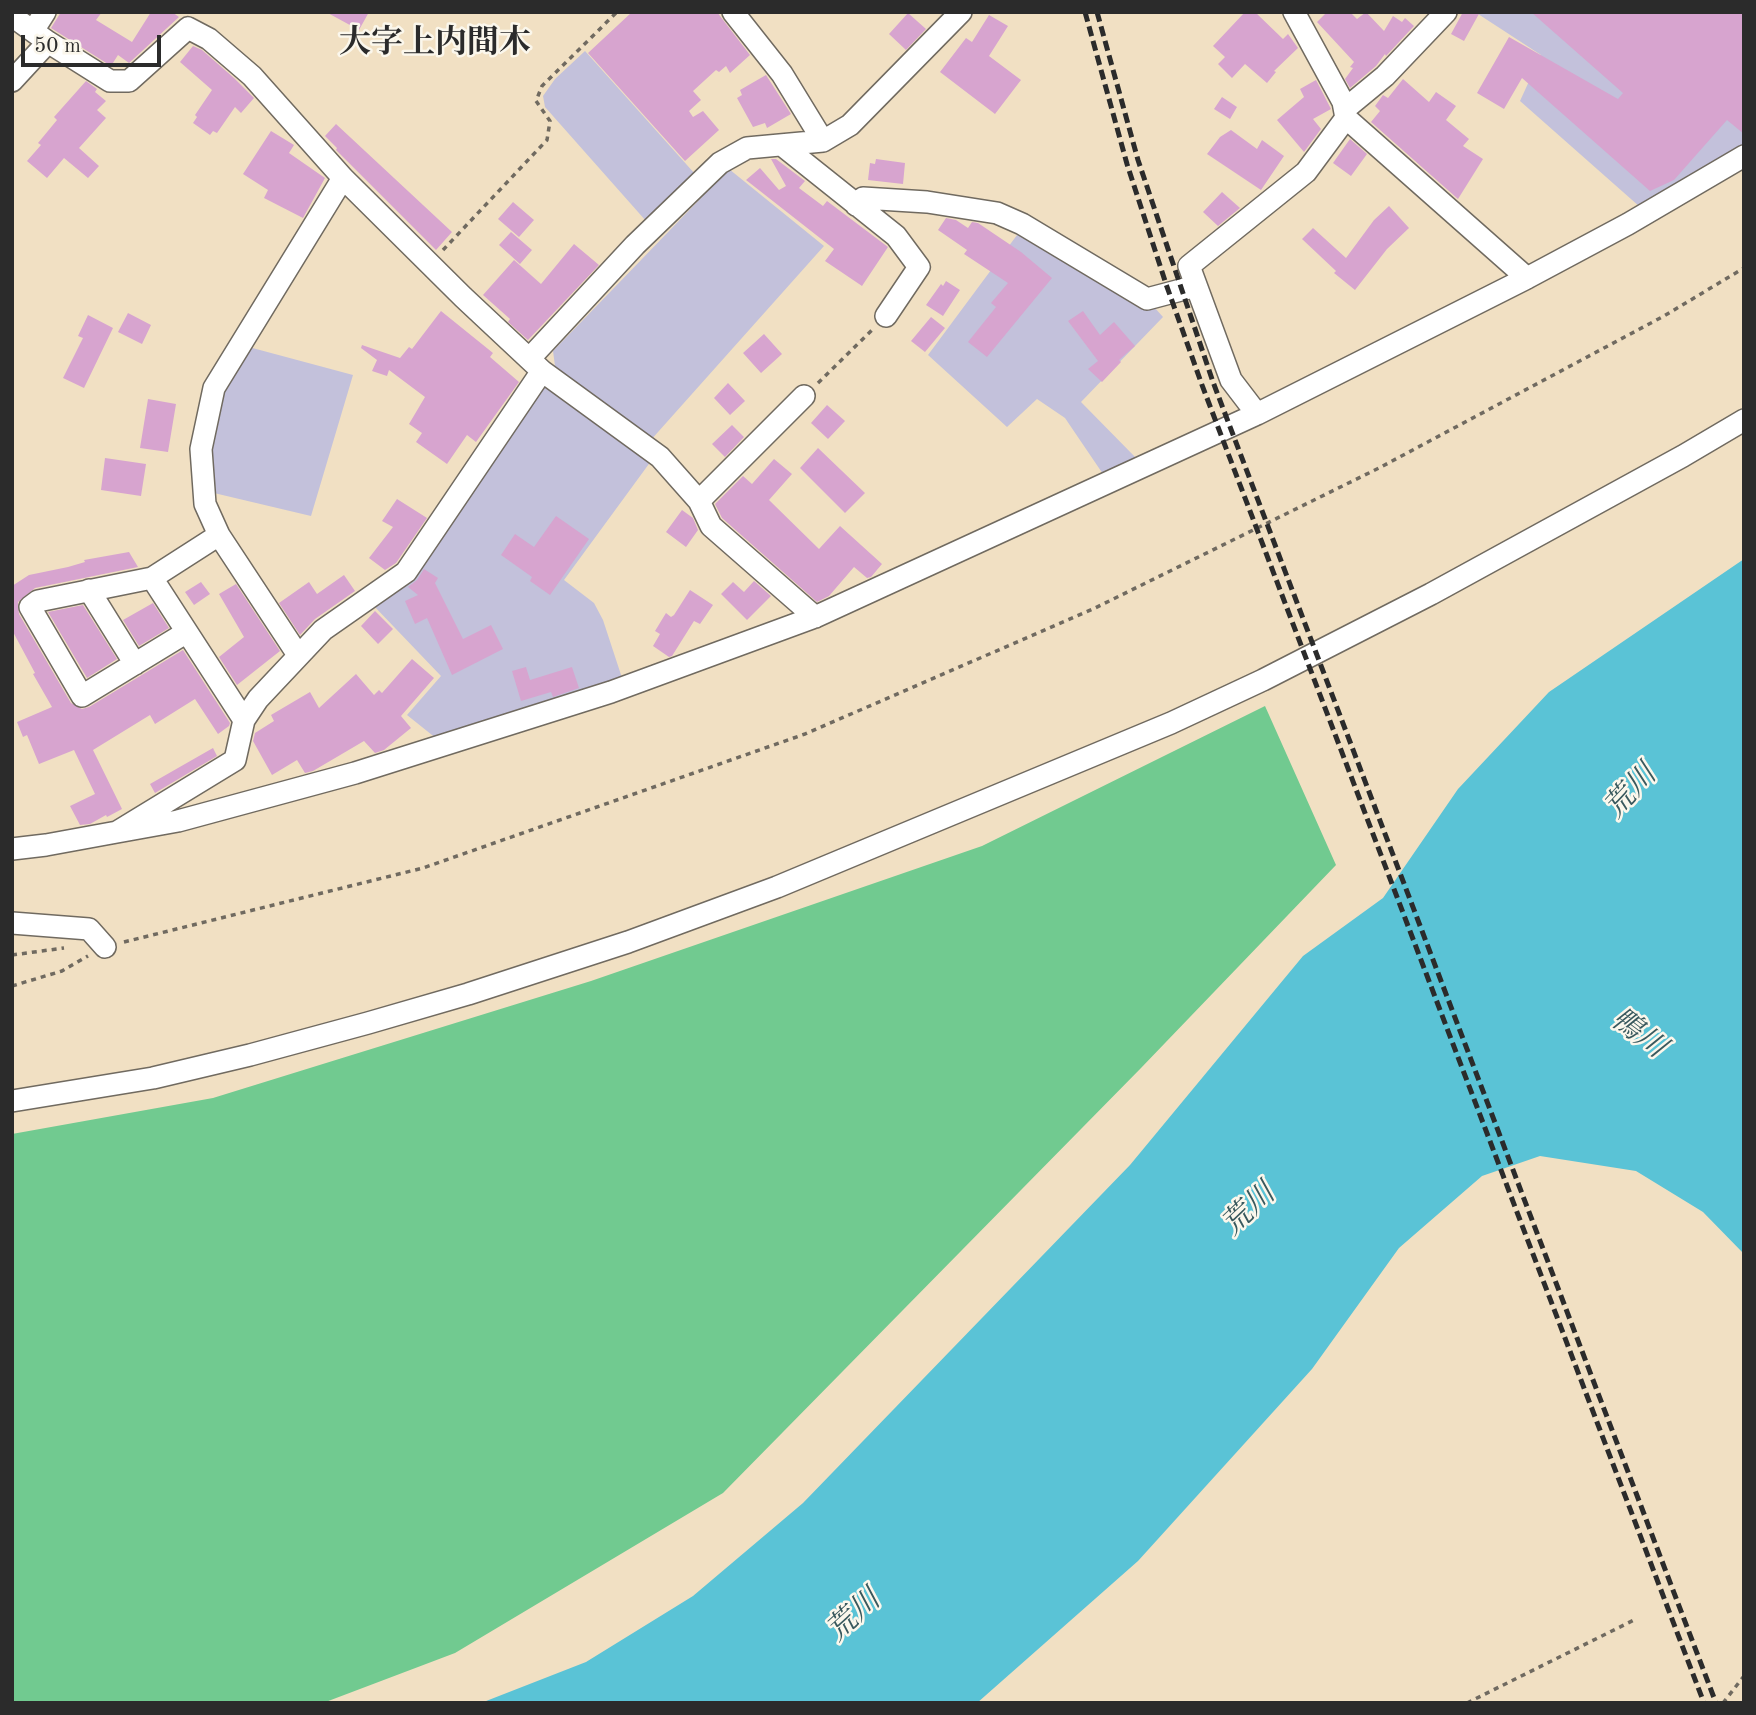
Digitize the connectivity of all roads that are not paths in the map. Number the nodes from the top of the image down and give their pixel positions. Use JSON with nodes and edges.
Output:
{"nodes":[{"id":1,"x":45,"y":12,"type":"edge"},
{"id":2,"x":733,"y":12,"type":"edge"},
{"id":3,"x":961,"y":12,"type":"edge"},
{"id":4,"x":1294,"y":12,"type":"edge"},
{"id":5,"x":1446,"y":12,"type":"edge"},
{"id":6,"x":12,"y":16,"type":"edge"},
{"id":7,"x":40,"y":37,"type":"junction"},
{"id":8,"x":12,"y":81,"type":"edge"},
{"id":9,"x":1345,"y":114,"type":"junction"},
{"id":10,"x":823,"y":141,"type":"junction"},
{"id":11,"x":782,"y":145,"type":"junction"},
{"id":12,"x":1744,"y":156,"type":"edge"},
{"id":13,"x":343,"y":178,"type":"junction"},
{"id":14,"x":856,"y":205,"type":"junction"},
{"id":15,"x":1527,"y":278,"type":"junction"},
{"id":16,"x":1196,"y":286,"type":"junction"},
{"id":17,"x":886,"y":316,"type":"road end"},
{"id":18,"x":536,"y":364,"type":"junction"},
{"id":19,"x":804,"y":396,"type":"road end"},
{"id":20,"x":1256,"y":414,"type":"junction"},
{"id":21,"x":1744,"y":419,"type":"edge"},
{"id":22,"x":699,"y":501,"type":"junction"},
{"id":23,"x":219,"y":535,"type":"junction"},
{"id":24,"x":152,"y":578,"type":"junction"},
{"id":25,"x":89,"y":590,"type":"junction"},
{"id":26,"x":815,"y":617,"type":"junction"},
{"id":27,"x":187,"y":632,"type":"junction"},
{"id":28,"x":298,"y":655,"type":"junction"},
{"id":29,"x":135,"y":664,"type":"junction"},
{"id":30,"x":244,"y":720,"type":"junction"},
{"id":31,"x":117,"y":832,"type":"junction"},
{"id":32,"x":12,"y":849,"type":"edge"},
{"id":33,"x":12,"y":923,"type":"edge"},
{"id":34,"x":105,"y":947,"type":"road end"},
{"id":35,"x":12,"y":1101,"type":"edge"}],
"edges":[{"from":1,"to":7,"type":"street"},
{"from":2,"to":10,"type":"street"},
{"from":3,"to":10,"type":"street"},
{"from":4,"to":9,"type":"street"},
{"from":5,"to":9,"type":"street"},
{"from":6,"to":7,"type":"street"},
{"from":7,"to":8,"type":"street"},
{"from":7,"to":13,"type":"street"},
{"from":9,"to":15,"type":"street"},
{"from":9,"to":16,"type":"street"},
{"from":10,"to":11,"type":"street"},
{"from":11,"to":14,"type":"street"},
{"from":11,"to":18,"type":"street"},
{"from":12,"to":15,"type":"street"},
{"from":13,"to":18,"type":"street"},
{"from":13,"to":23,"type":"street"},
{"from":14,"to":16,"type":"street"},
{"from":14,"to":17,"type":"street"},
{"from":15,"to":20,"type":"street"},
{"from":16,"to":20,"type":"street"},
{"from":18,"to":22,"type":"street"},
{"from":18,"to":28,"type":"street"},
{"from":19,"to":22,"type":"street"},
{"from":20,"to":26,"type":"street"},
{"from":21,"to":35,"type":"street"},
{"from":22,"to":26,"type":"street"},
{"from":23,"to":24,"type":"street"},
{"from":23,"to":28,"type":"street"},
{"from":24,"to":25,"type":"street"},
{"from":24,"to":27,"type":"street"},
{"from":25,"to":29,"type":"street"},
{"from":25,"to":29,"type":"street"},
{"from":26,"to":31,"type":"street"},
{"from":27,"to":29,"type":"street"},
{"from":27,"to":30,"type":"street"},
{"from":28,"to":30,"type":"street"},
{"from":30,"to":31,"type":"street"},
{"from":31,"to":32,"type":"street"},
{"from":33,"to":34,"type":"street"}]}
